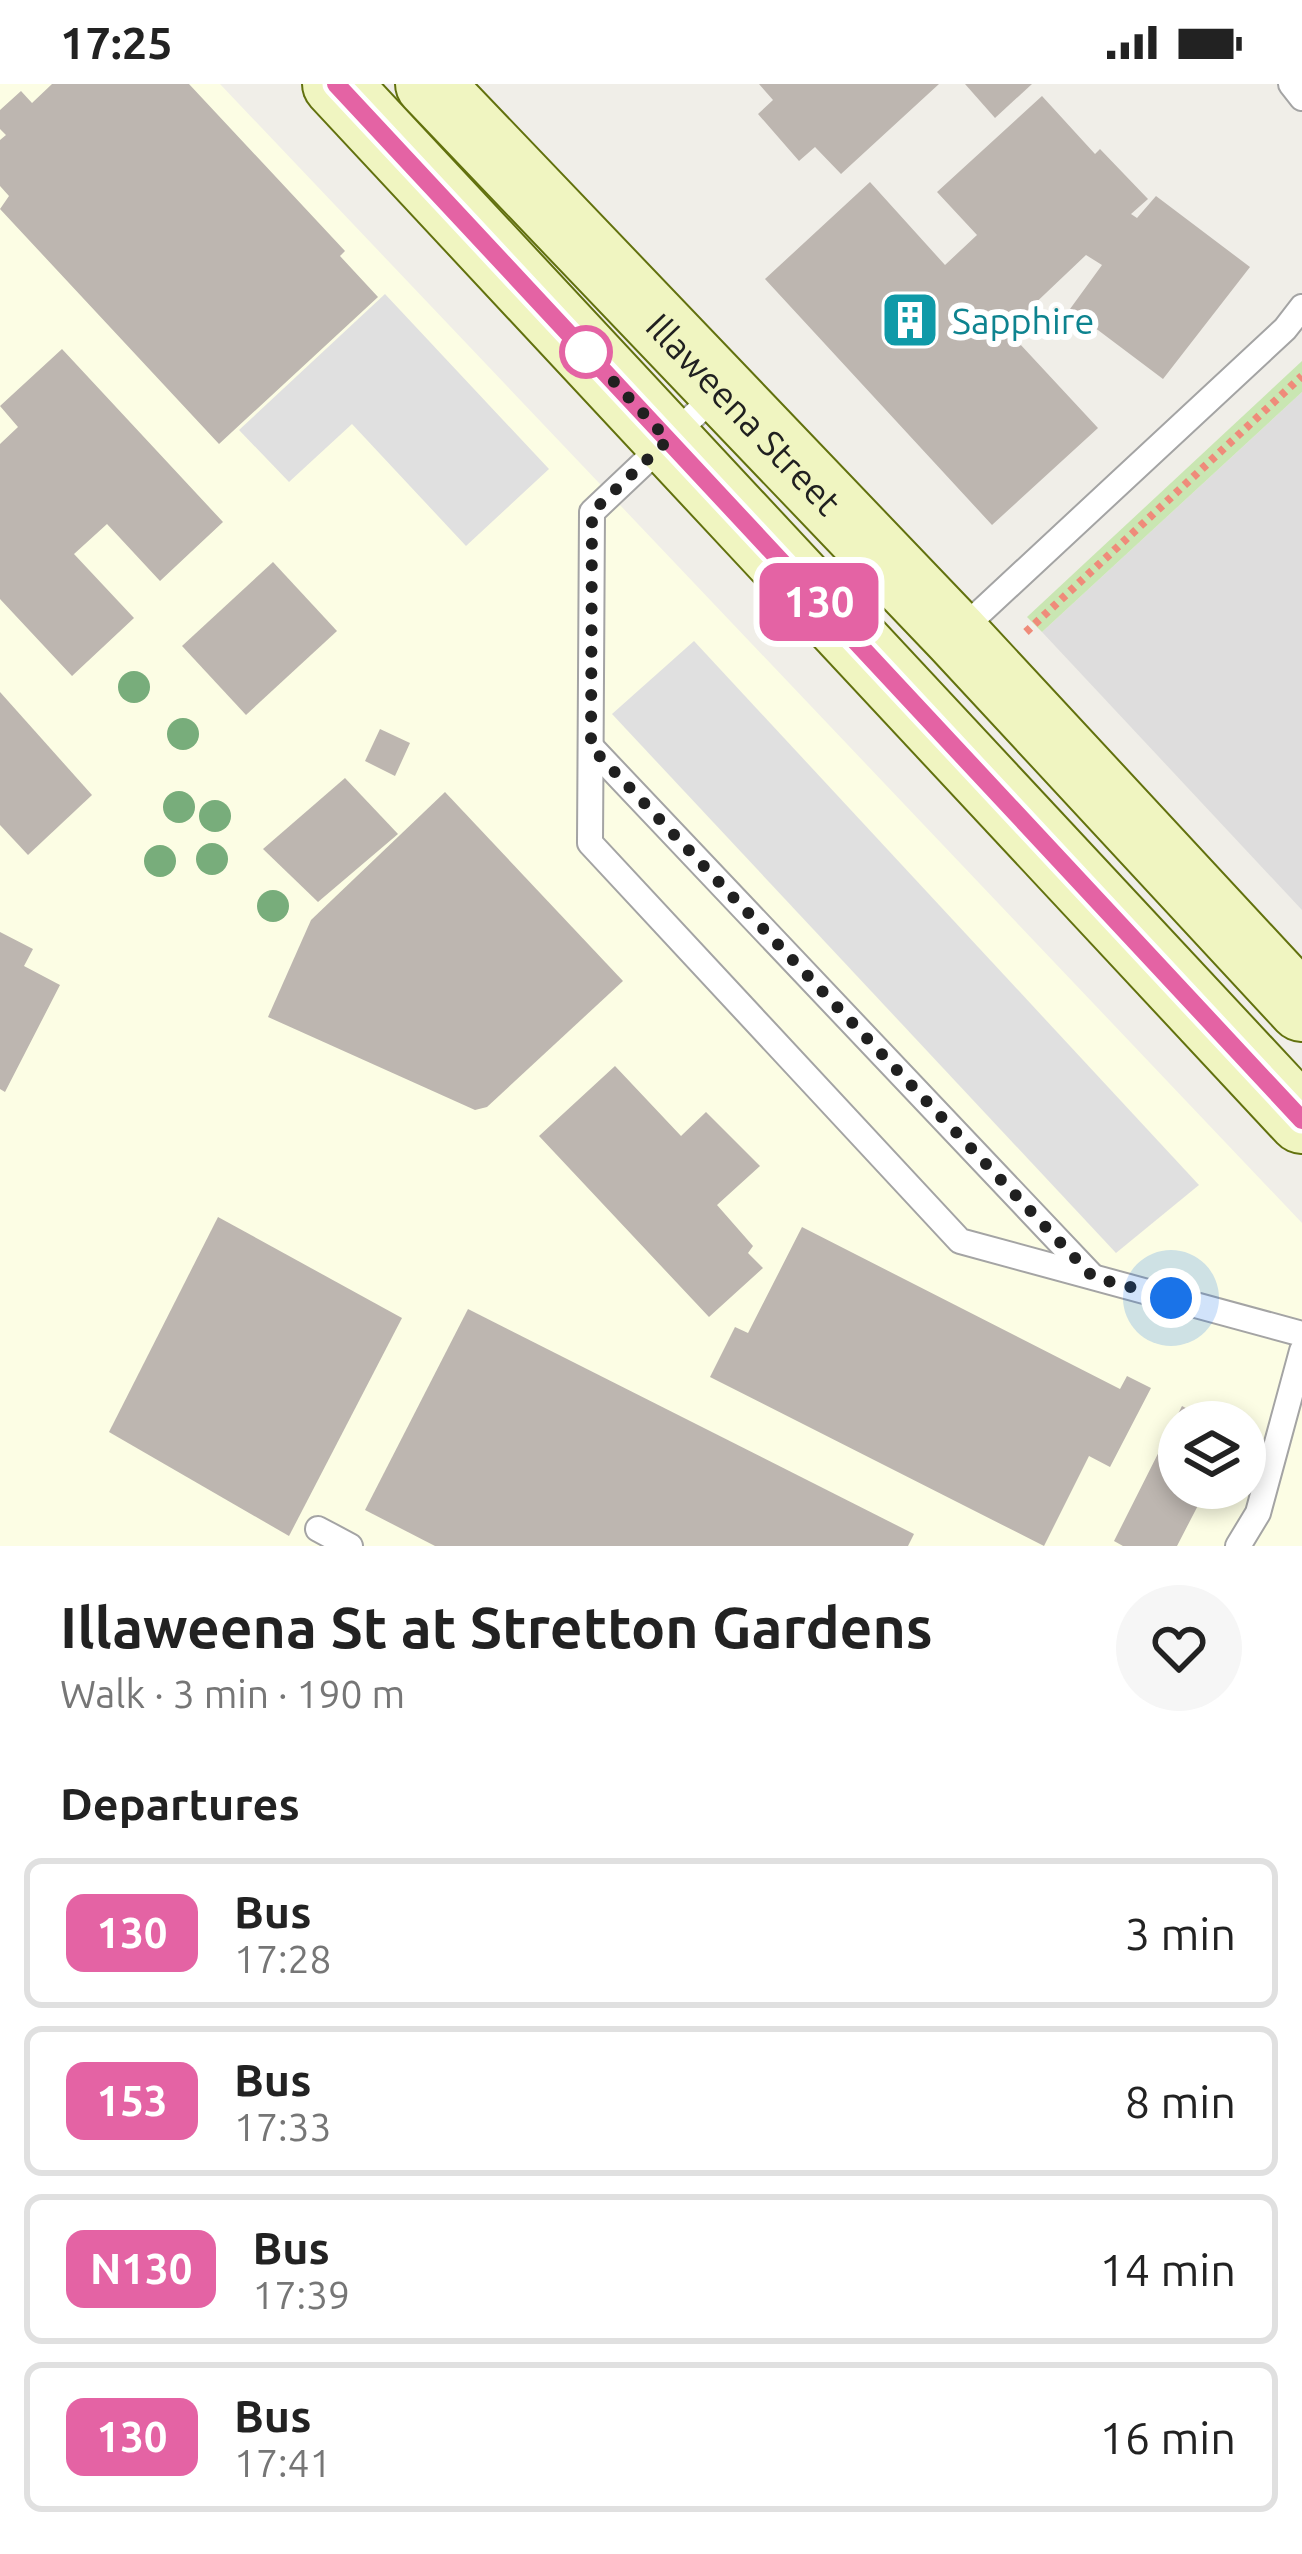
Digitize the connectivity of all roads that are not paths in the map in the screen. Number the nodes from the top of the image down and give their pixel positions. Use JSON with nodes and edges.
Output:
{"nodes":[{"id":1,"x":336,"y":84,"type":"edge"},
{"id":2,"x":429,"y":84,"type":"edge"},
{"id":3,"x":1291,"y":84,"type":"edge"},
{"id":4,"x":1302,"y":98,"type":"edge"},
{"id":5,"x":1302,"y":307,"type":"edge"},
{"id":6,"x":720,"y":391,"type":"junction"},
{"id":7,"x":668,"y":440,"type":"junction"},
{"id":8,"x":972,"y":653,"type":"junction"},
{"id":9,"x":899,"y":688,"type":"junction"},
{"id":10,"x":591,"y":747,"type":"junction"},
{"id":11,"x":1302,"y":1008,"type":"edge"},
{"id":12,"x":1302,"y":1120,"type":"edge"},
{"id":13,"x":1093,"y":1277,"type":"junction"},
{"id":14,"x":1302,"y":1334,"type":"edge"},
{"id":15,"x":1302,"y":1351,"type":"edge"},
{"id":16,"x":318,"y":1529,"type":"dead end"},
{"id":17,"x":350,"y":1546,"type":"edge"},
{"id":18,"x":1238,"y":1546,"type":"edge"}],
"edges":[{"from":1,"to":7,"type":"main road","name":"Illaweena Street"},
{"from":2,"to":6,"type":"main road","name":"Illaweena Street"},
{"from":3,"to":4,"type":"lane"},
{"from":5,"to":8,"type":"lane"},
{"from":6,"to":7,"type":"lane"},
{"from":6,"to":8,"type":"main road","name":"Illaweena Street"},
{"from":7,"to":9,"type":"main road","name":"Illaweena Street"},
{"from":7,"to":10,"type":"lane"},
{"from":8,"to":9,"type":"main road"},
{"from":8,"to":11,"type":"main road","name":"Illaweena Street"},
{"from":9,"to":12,"type":"main road","name":"Illaweena Street"},
{"from":10,"to":13,"type":"lane"},
{"from":10,"to":13,"type":"lane"},
{"from":13,"to":14,"type":"lane"},
{"from":15,"to":18,"type":"lane"},
{"from":16,"to":17,"type":"lane"}]}
